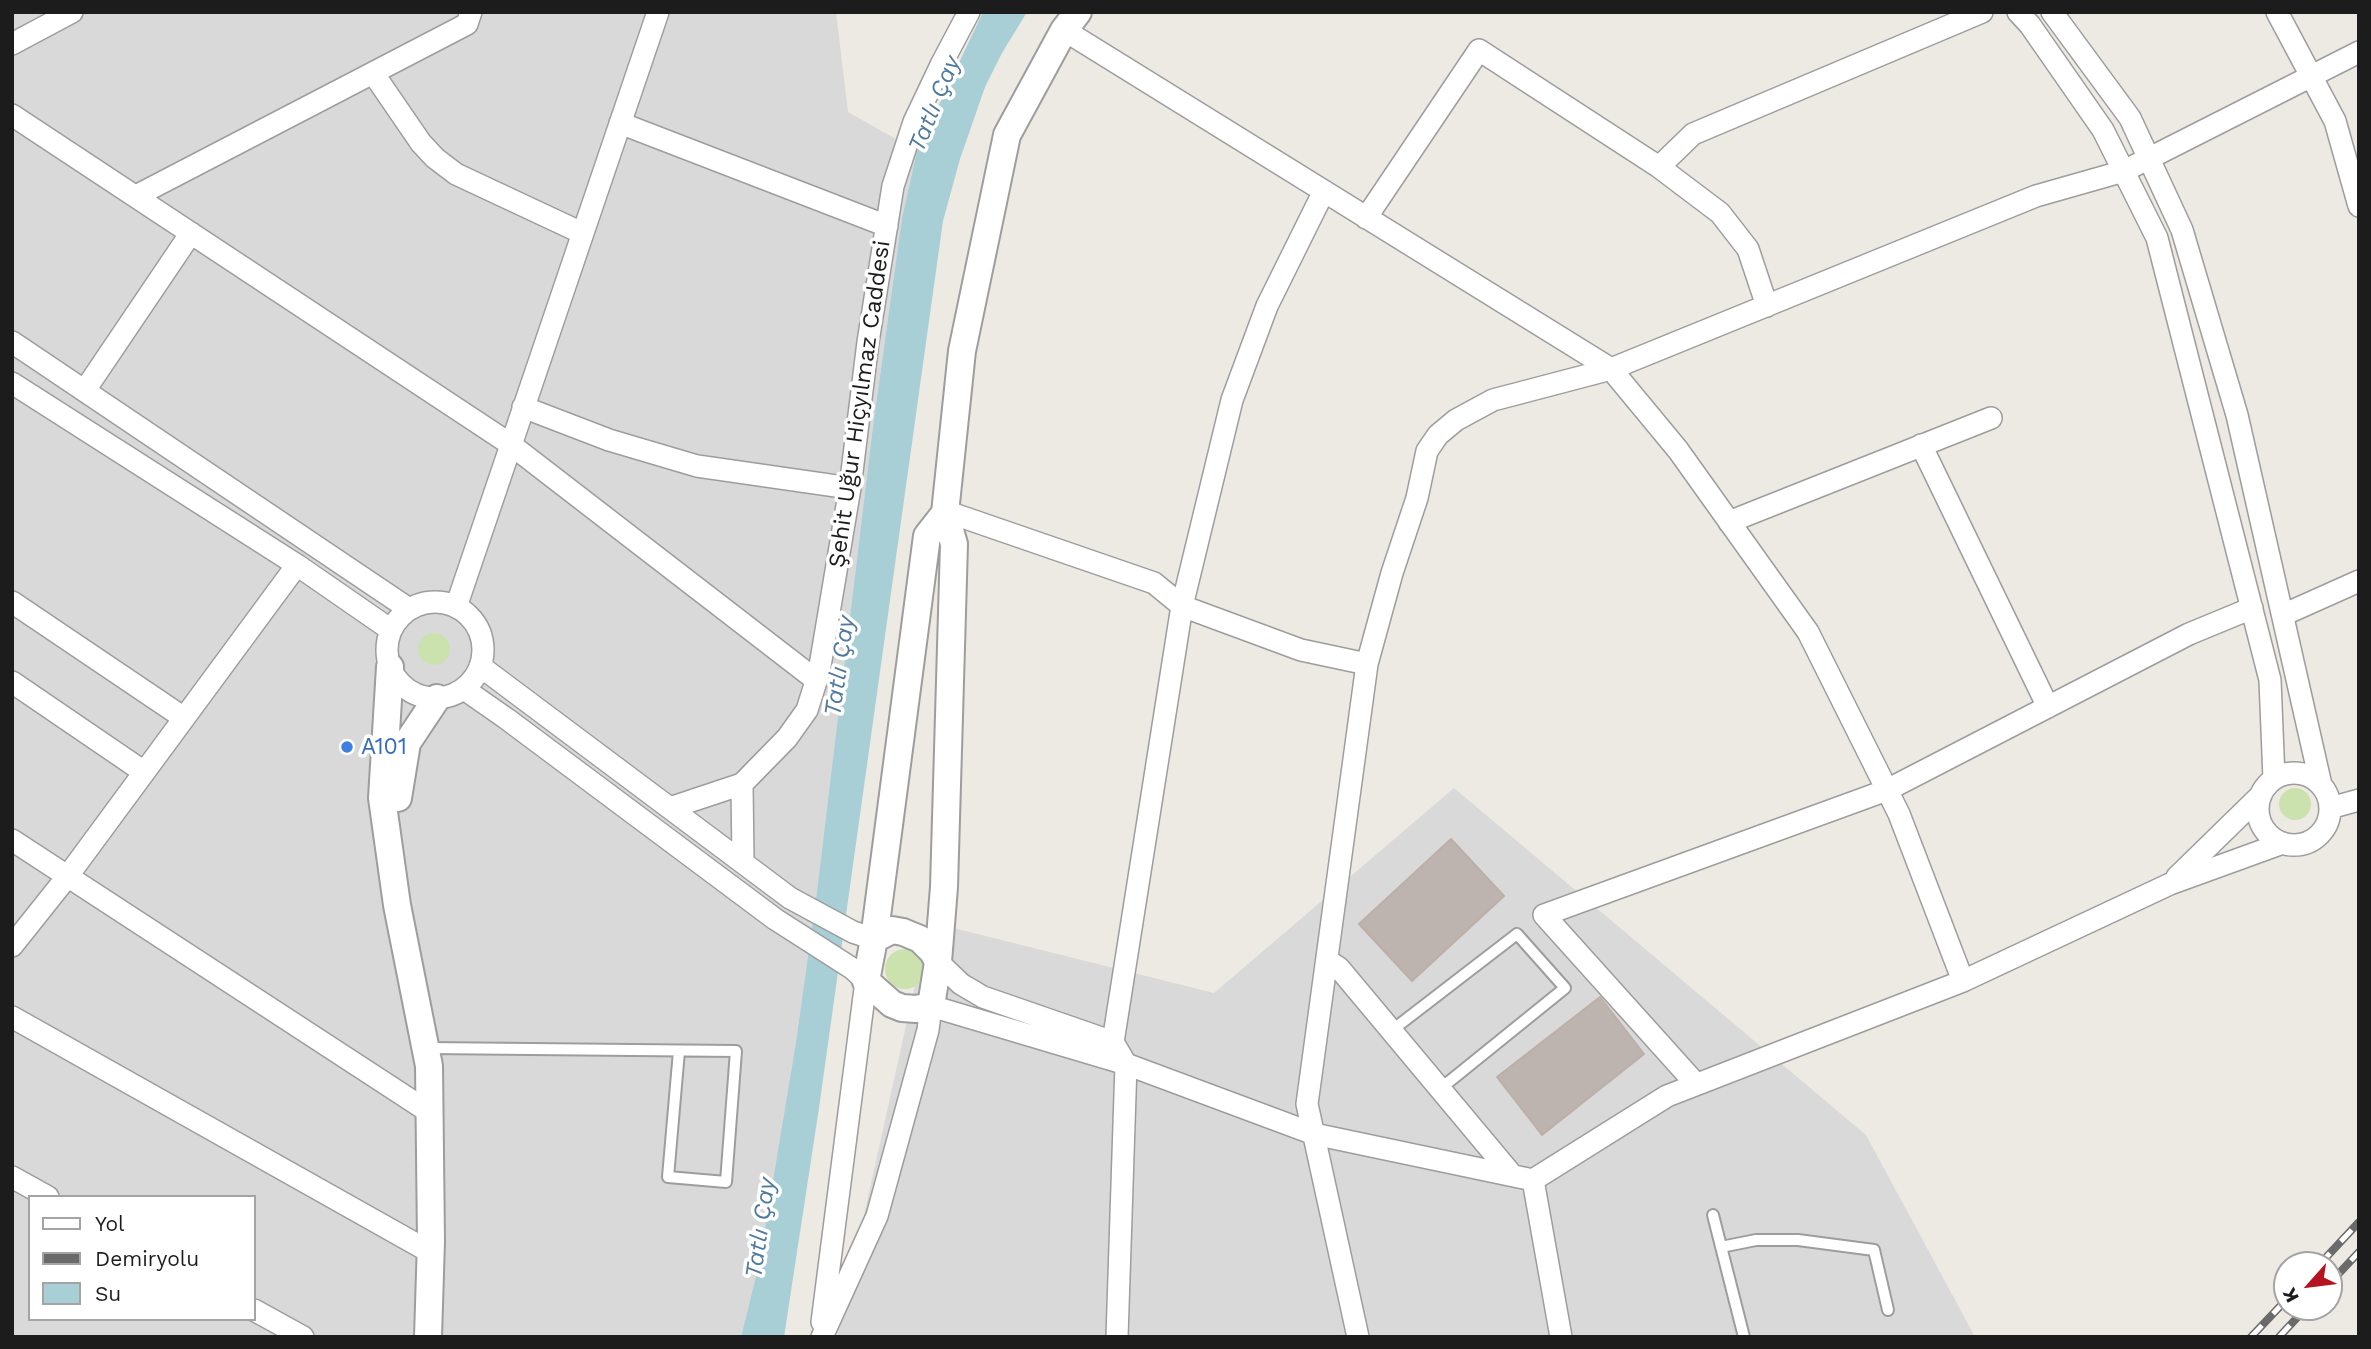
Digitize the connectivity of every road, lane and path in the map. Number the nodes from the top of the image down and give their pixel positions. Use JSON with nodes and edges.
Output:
{"nodes":[{"id":1,"x":72,"y":12,"type":"edge"},
{"id":2,"x":471,"y":12,"type":"edge"},
{"id":3,"x":658,"y":12,"type":"edge"},
{"id":4,"x":970,"y":12,"type":"edge"},
{"id":5,"x":1982,"y":12,"type":"edge"},
{"id":6,"x":2018,"y":12,"type":"edge"},
{"id":7,"x":2052,"y":12,"type":"edge"},
{"id":8,"x":2277,"y":12,"type":"edge"},
{"id":9,"x":1071,"y":21,"type":"edge"},
{"id":10,"x":12,"y":44,"type":"edge"},
{"id":11,"x":2359,"y":52,"type":"edge"},
{"id":12,"x":373,"y":73,"type":"junction"},
{"id":13,"x":2313,"y":76,"type":"junction"},
{"id":14,"x":12,"y":114,"type":"edge"},
{"id":15,"x":620,"y":122,"type":"junction"},
{"id":16,"x":2149,"y":158,"type":"junction"},
{"id":17,"x":1659,"y":167,"type":"junction"},
{"id":18,"x":2124,"y":171,"type":"junction"},
{"id":19,"x":1324,"y":191,"type":"junction"},
{"id":20,"x":136,"y":196,"type":"junction"},
{"id":21,"x":2359,"y":206,"type":"edge"},
{"id":22,"x":1366,"y":218,"type":"junction"},
{"id":23,"x":887,"y":226,"type":"junction"},
{"id":24,"x":191,"y":233,"type":"junction"},
{"id":25,"x":582,"y":233,"type":"junction"},
{"id":26,"x":1767,"y":306,"type":"junction"},
{"id":27,"x":12,"y":342,"type":"edge"},
{"id":28,"x":1611,"y":369,"type":"junction"},
{"id":29,"x":12,"y":383,"type":"edge"},
{"id":30,"x":85,"y":390,"type":"junction"},
{"id":31,"x":523,"y":407,"type":"junction"},
{"id":32,"x":1991,"y":418,"type":"dead end"},
{"id":33,"x":510,"y":444,"type":"junction"},
{"id":34,"x":1921,"y":445,"type":"junction"},
{"id":35,"x":850,"y":488,"type":"junction"},
{"id":36,"x":945,"y":512,"type":"junction"},
{"id":37,"x":1730,"y":522,"type":"junction"},
{"id":38,"x":297,"y":565,"type":"junction"},
{"id":39,"x":2359,"y":581,"type":"edge"},
{"id":40,"x":12,"y":602,"type":"edge"},
{"id":41,"x":1182,"y":606,"type":"junction"},
{"id":42,"x":456,"y":607,"type":"junction"},
{"id":43,"x":2252,"y":608,"type":"junction"},
{"id":44,"x":409,"y":609,"type":"junction"},
{"id":45,"x":2283,"y":615,"type":"junction"},
{"id":46,"x":391,"y":630,"type":"junction"},
{"id":47,"x":1367,"y":664,"type":"junction"},
{"id":48,"x":480,"y":666,"type":"junction"},
{"id":49,"x":390,"y":667,"type":"junction"},
{"id":50,"x":816,"y":680,"type":"junction"},
{"id":51,"x":12,"y":682,"type":"edge"},
{"id":52,"x":464,"y":689,"type":"junction"},
{"id":53,"x":437,"y":698,"type":"junction"},
{"id":54,"x":2048,"y":707,"type":"junction"},
{"id":55,"x":184,"y":718,"type":"junction"},
{"id":56,"x":144,"y":772,"type":"junction"},
{"id":57,"x":742,"y":784,"type":"junction"},
{"id":58,"x":2321,"y":785,"type":"junction"},
{"id":59,"x":2267,"y":787,"type":"junction"},
{"id":60,"x":1887,"y":790,"type":"junction"},
{"id":61,"x":2359,"y":800,"type":"edge"},
{"id":62,"x":670,"y":808,"type":"junction"},
{"id":63,"x":2330,"y":808,"type":"junction"},
{"id":64,"x":12,"y":840,"type":"edge"},
{"id":65,"x":2283,"y":843,"type":"junction"},
{"id":66,"x":743,"y":862,"type":"junction"},
{"id":67,"x":67,"y":877,"type":"junction"},
{"id":68,"x":2170,"y":884,"type":"junction"},
{"id":69,"x":397,"y":905,"type":"junction"},
{"id":70,"x":867,"y":936,"type":"junction"},
{"id":71,"x":12,"y":946,"type":"edge"},
{"id":72,"x":1327,"y":960,"type":"junction"},
{"id":73,"x":938,"y":962,"type":"junction"},
{"id":74,"x":860,"y":975,"type":"junction"},
{"id":75,"x":1963,"y":982,"type":"junction"},
{"id":76,"x":931,"y":1006,"type":"junction"},
{"id":77,"x":12,"y":1017,"type":"edge"},
{"id":78,"x":1391,"y":1031,"type":"junction"},
{"id":79,"x":1113,"y":1042,"type":"junction"},
{"id":80,"x":426,"y":1048,"type":"junction"},
{"id":81,"x":678,"y":1051,"type":"junction"},
{"id":82,"x":1126,"y":1064,"type":"junction"},
{"id":83,"x":1696,"y":1084,"type":"junction"},
{"id":84,"x":1440,"y":1089,"type":"junction"},
{"id":85,"x":429,"y":1112,"type":"junction"},
{"id":86,"x":1314,"y":1134,"type":"junction"},
{"id":87,"x":1512,"y":1175,"type":"junction"},
{"id":88,"x":12,"y":1177,"type":"edge"},
{"id":89,"x":1533,"y":1180,"type":"junction"},
{"id":90,"x":44,"y":1195,"type":"edge"},
{"id":91,"x":1713,"y":1215,"type":"dead end"},
{"id":92,"x":1720,"y":1247,"type":"junction"},
{"id":93,"x":430,"y":1252,"type":"junction"},
{"id":94,"x":1888,"y":1310,"type":"dead end"},
{"id":95,"x":256,"y":1311,"type":"edge"},
{"id":96,"x":303,"y":1337,"type":"edge"},
{"id":97,"x":428,"y":1337,"type":"edge"},
{"id":98,"x":821,"y":1337,"type":"edge"},
{"id":99,"x":1117,"y":1337,"type":"edge"},
{"id":100,"x":1358,"y":1337,"type":"edge"},
{"id":101,"x":1561,"y":1337,"type":"edge"},
{"id":102,"x":1744,"y":1337,"type":"edge"}],
"edges":[{"from":1,"to":10,"type":"street"},
{"from":2,"to":12,"type":"street"},
{"from":3,"to":15,"type":"street"},
{"from":4,"to":23,"type":"street","name":"Şehit Uğur Hiçyılmaz Caddesi"},
{"from":5,"to":17,"type":"street"},
{"from":6,"to":18,"type":"street"},
{"from":7,"to":16,"type":"street"},
{"from":8,"to":13,"type":"street"},
{"from":9,"to":19,"type":"street"},
{"from":9,"to":36,"type":"street"},
{"from":11,"to":13,"type":"street"},
{"from":12,"to":20,"type":"street"},
{"from":12,"to":25,"type":"street"},
{"from":13,"to":16,"type":"street"},
{"from":13,"to":21,"type":"street"},
{"from":14,"to":20,"type":"street"},
{"from":15,"to":23,"type":"street"},
{"from":15,"to":25,"type":"street"},
{"from":16,"to":18,"type":"street"},
{"from":16,"to":45,"type":"street"},
{"from":17,"to":22,"type":"street"},
{"from":17,"to":26,"type":"street"},
{"from":18,"to":26,"type":"street"},
{"from":18,"to":43,"type":"street"},
{"from":19,"to":22,"type":"street"},
{"from":19,"to":41,"type":"street"},
{"from":20,"to":24,"type":"street"},
{"from":22,"to":28,"type":"street"},
{"from":23,"to":35,"type":"street","name":"Şehit Uğur Hiçyılmaz Caddesi"},
{"from":24,"to":30,"type":"street"},
{"from":24,"to":33,"type":"street"},
{"from":25,"to":31,"type":"street"},
{"from":26,"to":28,"type":"street"},
{"from":27,"to":30,"type":"street"},
{"from":28,"to":37,"type":"street"},
{"from":28,"to":47,"type":"street"},
{"from":29,"to":38,"type":"street"},
{"from":30,"to":44,"type":"street"},
{"from":31,"to":33,"type":"street"},
{"from":31,"to":35,"type":"street"},
{"from":32,"to":34,"type":"street"},
{"from":33,"to":42,"type":"street"},
{"from":33,"to":50,"type":"street"},
{"from":34,"to":37,"type":"street"},
{"from":34,"to":54,"type":"street"},
{"from":35,"to":50,"type":"street","name":"Şehit Uğur Hiçyılmaz Caddesi"},
{"from":36,"to":41,"type":"street"},
{"from":36,"to":70,"type":"street"},
{"from":36,"to":73,"type":"street"},
{"from":37,"to":60,"type":"street"},
{"from":38,"to":46,"type":"street"},
{"from":38,"to":55,"type":"street"},
{"from":39,"to":45,"type":"street"},
{"from":40,"to":55,"type":"street"},
{"from":41,"to":47,"type":"street"},
{"from":41,"to":79,"type":"street"},
{"from":42,"to":44,"type":"street"},
{"from":42,"to":48,"type":"street"},
{"from":43,"to":54,"type":"street"},
{"from":43,"to":59,"type":"street"},
{"from":44,"to":46,"type":"street"},
{"from":45,"to":58,"type":"street"},
{"from":46,"to":49,"type":"street"},
{"from":47,"to":72,"type":"street"},
{"from":48,"to":52,"type":"street"},
{"from":48,"to":62,"type":"street"},
{"from":49,"to":53,"type":"street"},
{"from":49,"to":69,"type":"street"},
{"from":50,"to":57,"type":"street","name":"Şehit Uğur Hiçyılmaz Caddesi"},
{"from":51,"to":56,"type":"street"},
{"from":52,"to":53,"type":"street"},
{"from":52,"to":74,"type":"street"},
{"from":53,"to":69,"type":"street"},
{"from":54,"to":60,"type":"street"},
{"from":55,"to":56,"type":"street"},
{"from":56,"to":67,"type":"street"},
{"from":57,"to":62,"type":"street"},
{"from":57,"to":66,"type":"street"},
{"from":58,"to":59,"type":"street"},
{"from":58,"to":63,"type":"street"},
{"from":59,"to":65,"type":"street"},
{"from":59,"to":68,"type":"street"},
{"from":60,"to":75,"type":"street"},
{"from":60,"to":83,"type":"street"},
{"from":61,"to":63,"type":"street"},
{"from":62,"to":66,"type":"street"},
{"from":63,"to":65,"type":"street"},
{"from":64,"to":67,"type":"street"},
{"from":65,"to":68,"type":"street"},
{"from":66,"to":70,"type":"street"},
{"from":67,"to":71,"type":"street"},
{"from":67,"to":85,"type":"street"},
{"from":68,"to":75,"type":"street"},
{"from":69,"to":80,"type":"street"},
{"from":70,"to":73,"type":"street"},
{"from":70,"to":74,"type":"street"},
{"from":72,"to":78,"type":"street"},
{"from":72,"to":86,"type":"street"},
{"from":73,"to":76,"type":"street"},
{"from":73,"to":79,"type":"street"},
{"from":74,"to":76,"type":"street"},
{"from":74,"to":98,"type":"street"},
{"from":75,"to":83,"type":"street"},
{"from":76,"to":82,"type":"street"},
{"from":76,"to":98,"type":"street"},
{"from":77,"to":93,"type":"street"},
{"from":78,"to":84,"type":"street"},
{"from":78,"to":84,"type":"lane"},
{"from":79,"to":82,"type":"street"},
{"from":80,"to":81,"type":"lane"},
{"from":80,"to":85,"type":"street"},
{"from":81,"to":81,"type":"lane"},
{"from":82,"to":86,"type":"street"},
{"from":82,"to":99,"type":"street"},
{"from":83,"to":89,"type":"street"},
{"from":84,"to":87,"type":"street"},
{"from":85,"to":93,"type":"street"},
{"from":86,"to":87,"type":"street"},
{"from":86,"to":100,"type":"street"},
{"from":87,"to":89,"type":"street"},
{"from":88,"to":90,"type":"street"},
{"from":89,"to":101,"type":"street"},
{"from":91,"to":92,"type":"lane"},
{"from":92,"to":94,"type":"lane"},
{"from":92,"to":102,"type":"lane"},
{"from":93,"to":97,"type":"street"},
{"from":95,"to":96,"type":"street"}]}
